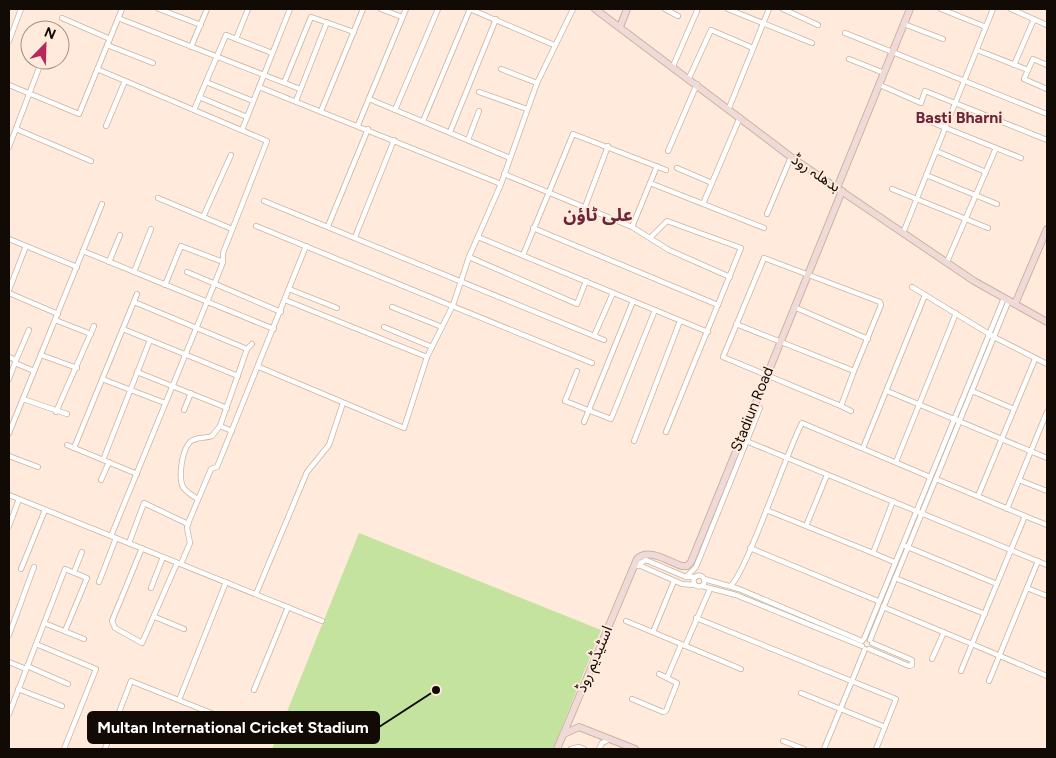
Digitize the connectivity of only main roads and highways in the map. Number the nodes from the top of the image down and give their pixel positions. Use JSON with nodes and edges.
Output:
{"nodes":[{"id":1,"x":595,"y":9,"type":"edge"},
{"id":2,"x":627,"y":9,"type":"edge"},
{"id":3,"x":910,"y":9,"type":"edge"},
{"id":4,"x":620,"y":27,"type":"junction"},
{"id":5,"x":839,"y":189,"type":"junction"},
{"id":6,"x":1047,"y":229,"type":"edge"},
{"id":7,"x":1015,"y":304,"type":"junction"},
{"id":8,"x":1047,"y":322,"type":"edge"},
{"id":9,"x":634,"y":567,"type":"joint"},
{"id":10,"x":563,"y":734,"type":"junction"},
{"id":11,"x":557,"y":749,"type":"edge"},
{"id":12,"x":635,"y":749,"type":"edge"}],
"edges":[{"from":1,"to":4,"type":"main road","name":"بدھلہ روڈ"},
{"from":2,"to":4,"type":"main road"},
{"from":3,"to":5,"type":"main road","name":"Stadiun Road"},
{"from":4,"to":5,"type":"main road","name":"بدھلہ روڈ"},
{"from":5,"to":7,"type":"main road","name":"بدھلہ روڈ"},
{"from":5,"to":9,"type":"main road","name":"Stadiun Road"},
{"from":6,"to":7,"type":"main road"},
{"from":7,"to":8,"type":"main road","name":"بدھلہ روڈ"},
{"from":9,"to":10,"type":"main road","name":"اسٹیڈیم روڈ"},
{"from":10,"to":11,"type":"main road","name":"اسٹیڈیم روڈ"},
{"from":10,"to":12,"type":"main road"}]}
